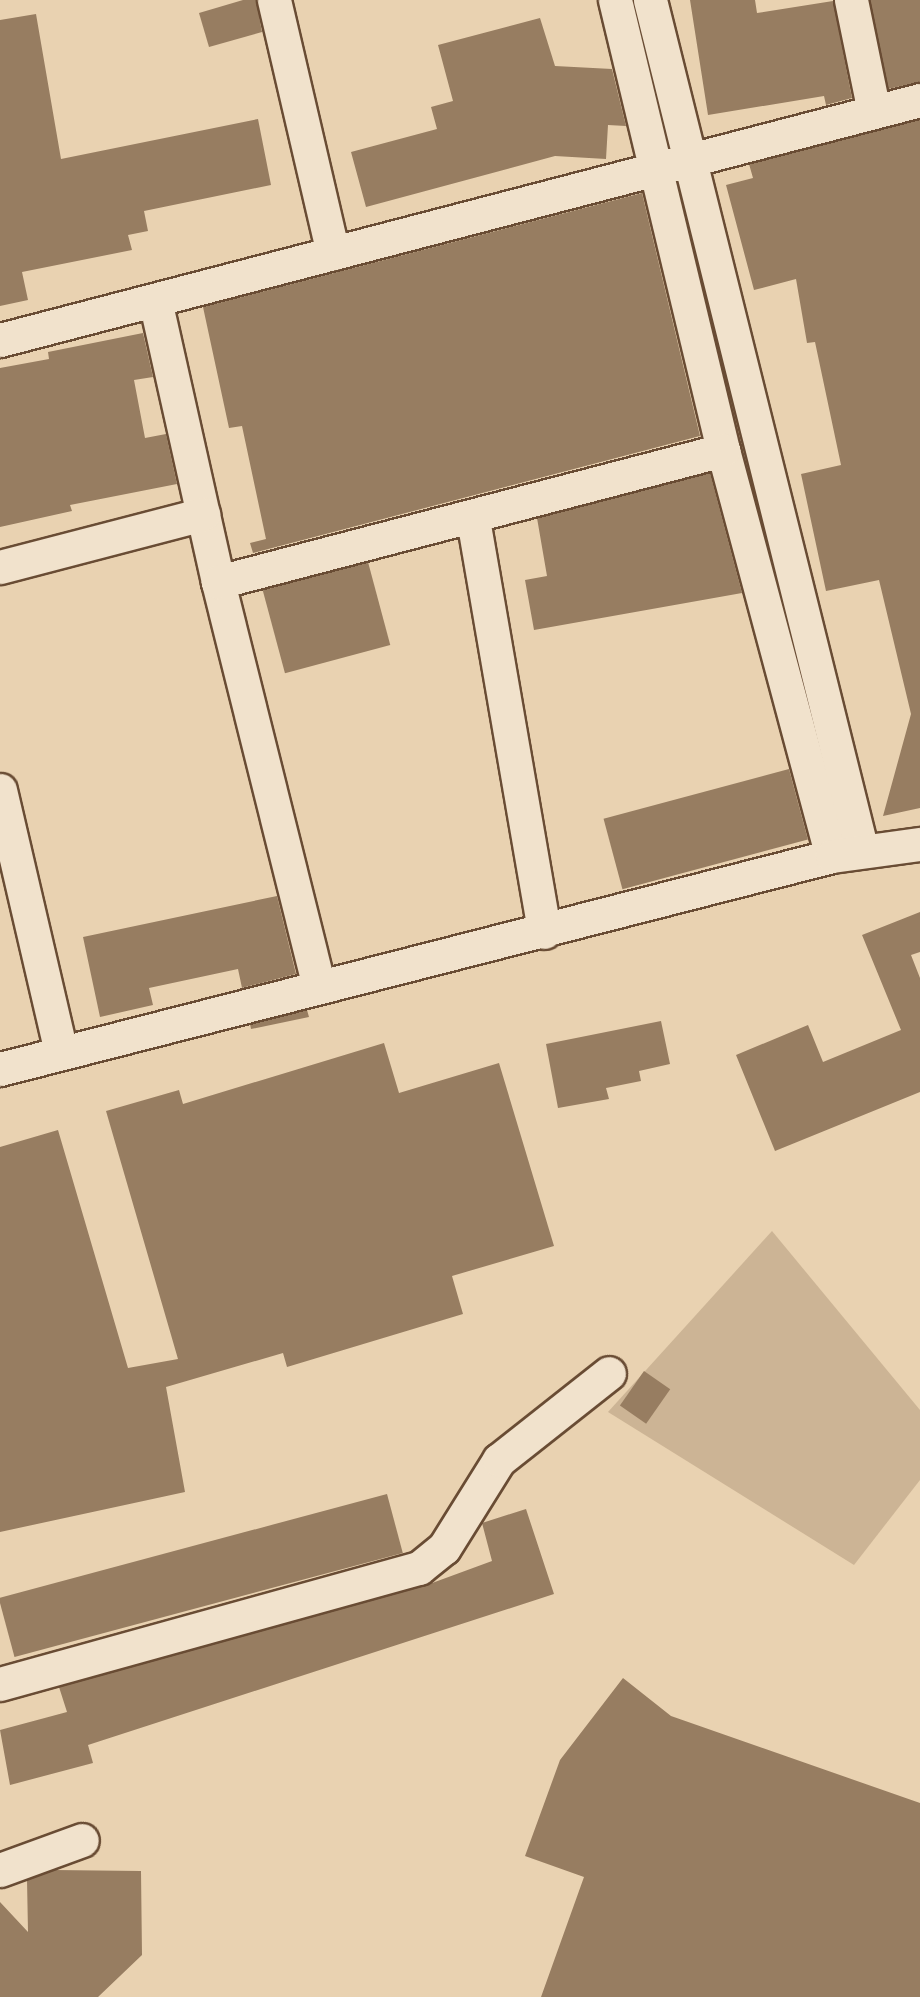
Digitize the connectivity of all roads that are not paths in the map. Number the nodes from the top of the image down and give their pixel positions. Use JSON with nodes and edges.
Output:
{"nodes":[{"id":1,"x":274,"y":0,"type":"edge"},
{"id":2,"x":615,"y":0,"type":"edge"},
{"id":3,"x":650,"y":0,"type":"edge"},
{"id":4,"x":851,"y":0,"type":"edge"},
{"id":5,"x":920,"y":100,"type":"edge"},
{"id":6,"x":874,"y":112,"type":"junction"},
{"id":7,"x":688,"y":159,"type":"junction"},
{"id":8,"x":655,"y":167,"type":"junction"},
{"id":9,"x":333,"y":253,"type":"junction"},
{"id":10,"x":155,"y":300,"type":"junction"},
{"id":11,"x":0,"y":340,"type":"edge"},
{"id":12,"x":723,"y":450,"type":"junction"},
{"id":13,"x":202,"y":514,"type":"junction"},
{"id":14,"x":473,"y":519,"type":"junction"},
{"id":15,"x":0,"y":567,"type":"edge"},
{"id":16,"x":218,"y":582,"type":"junction"},
{"id":17,"x":0,"y":790,"type":"edge"},
{"id":18,"x":920,"y":844,"type":"edge"},
{"id":19,"x":847,"y":854,"type":"junction"},
{"id":20,"x":544,"y":932,"type":"junction"},
{"id":21,"x":319,"y":987,"type":"junction"},
{"id":22,"x":61,"y":1053,"type":"junction"},
{"id":23,"x":0,"y":1069,"type":"edge"},
{"id":24,"x":609,"y":1372,"type":"dead end"},
{"id":25,"x":0,"y":1684,"type":"edge"},
{"id":26,"x":82,"y":1840,"type":"dead end"},
{"id":27,"x":0,"y":1870,"type":"edge"}],
"edges":[{"from":1,"to":9,"type":"street"},
{"from":2,"to":8,"type":"street"},
{"from":3,"to":7,"type":"street"},
{"from":4,"to":6,"type":"street"},
{"from":5,"to":6,"type":"street"},
{"from":6,"to":7,"type":"street"},
{"from":7,"to":8,"type":"street"},
{"from":7,"to":19,"type":"street"},
{"from":8,"to":9,"type":"street"},
{"from":8,"to":12,"type":"street"},
{"from":9,"to":10,"type":"street"},
{"from":10,"to":11,"type":"street"},
{"from":10,"to":13,"type":"street"},
{"from":12,"to":14,"type":"street"},
{"from":12,"to":19,"type":"street"},
{"from":13,"to":15,"type":"street"},
{"from":13,"to":16,"type":"street"},
{"from":14,"to":16,"type":"street"},
{"from":14,"to":20,"type":"street"},
{"from":16,"to":21,"type":"street"},
{"from":17,"to":22,"type":"street"},
{"from":18,"to":19,"type":"street"},
{"from":19,"to":20,"type":"street"},
{"from":20,"to":21,"type":"street"},
{"from":21,"to":22,"type":"street"},
{"from":22,"to":23,"type":"street"},
{"from":24,"to":25,"type":"street"},
{"from":26,"to":27,"type":"street"}]}
